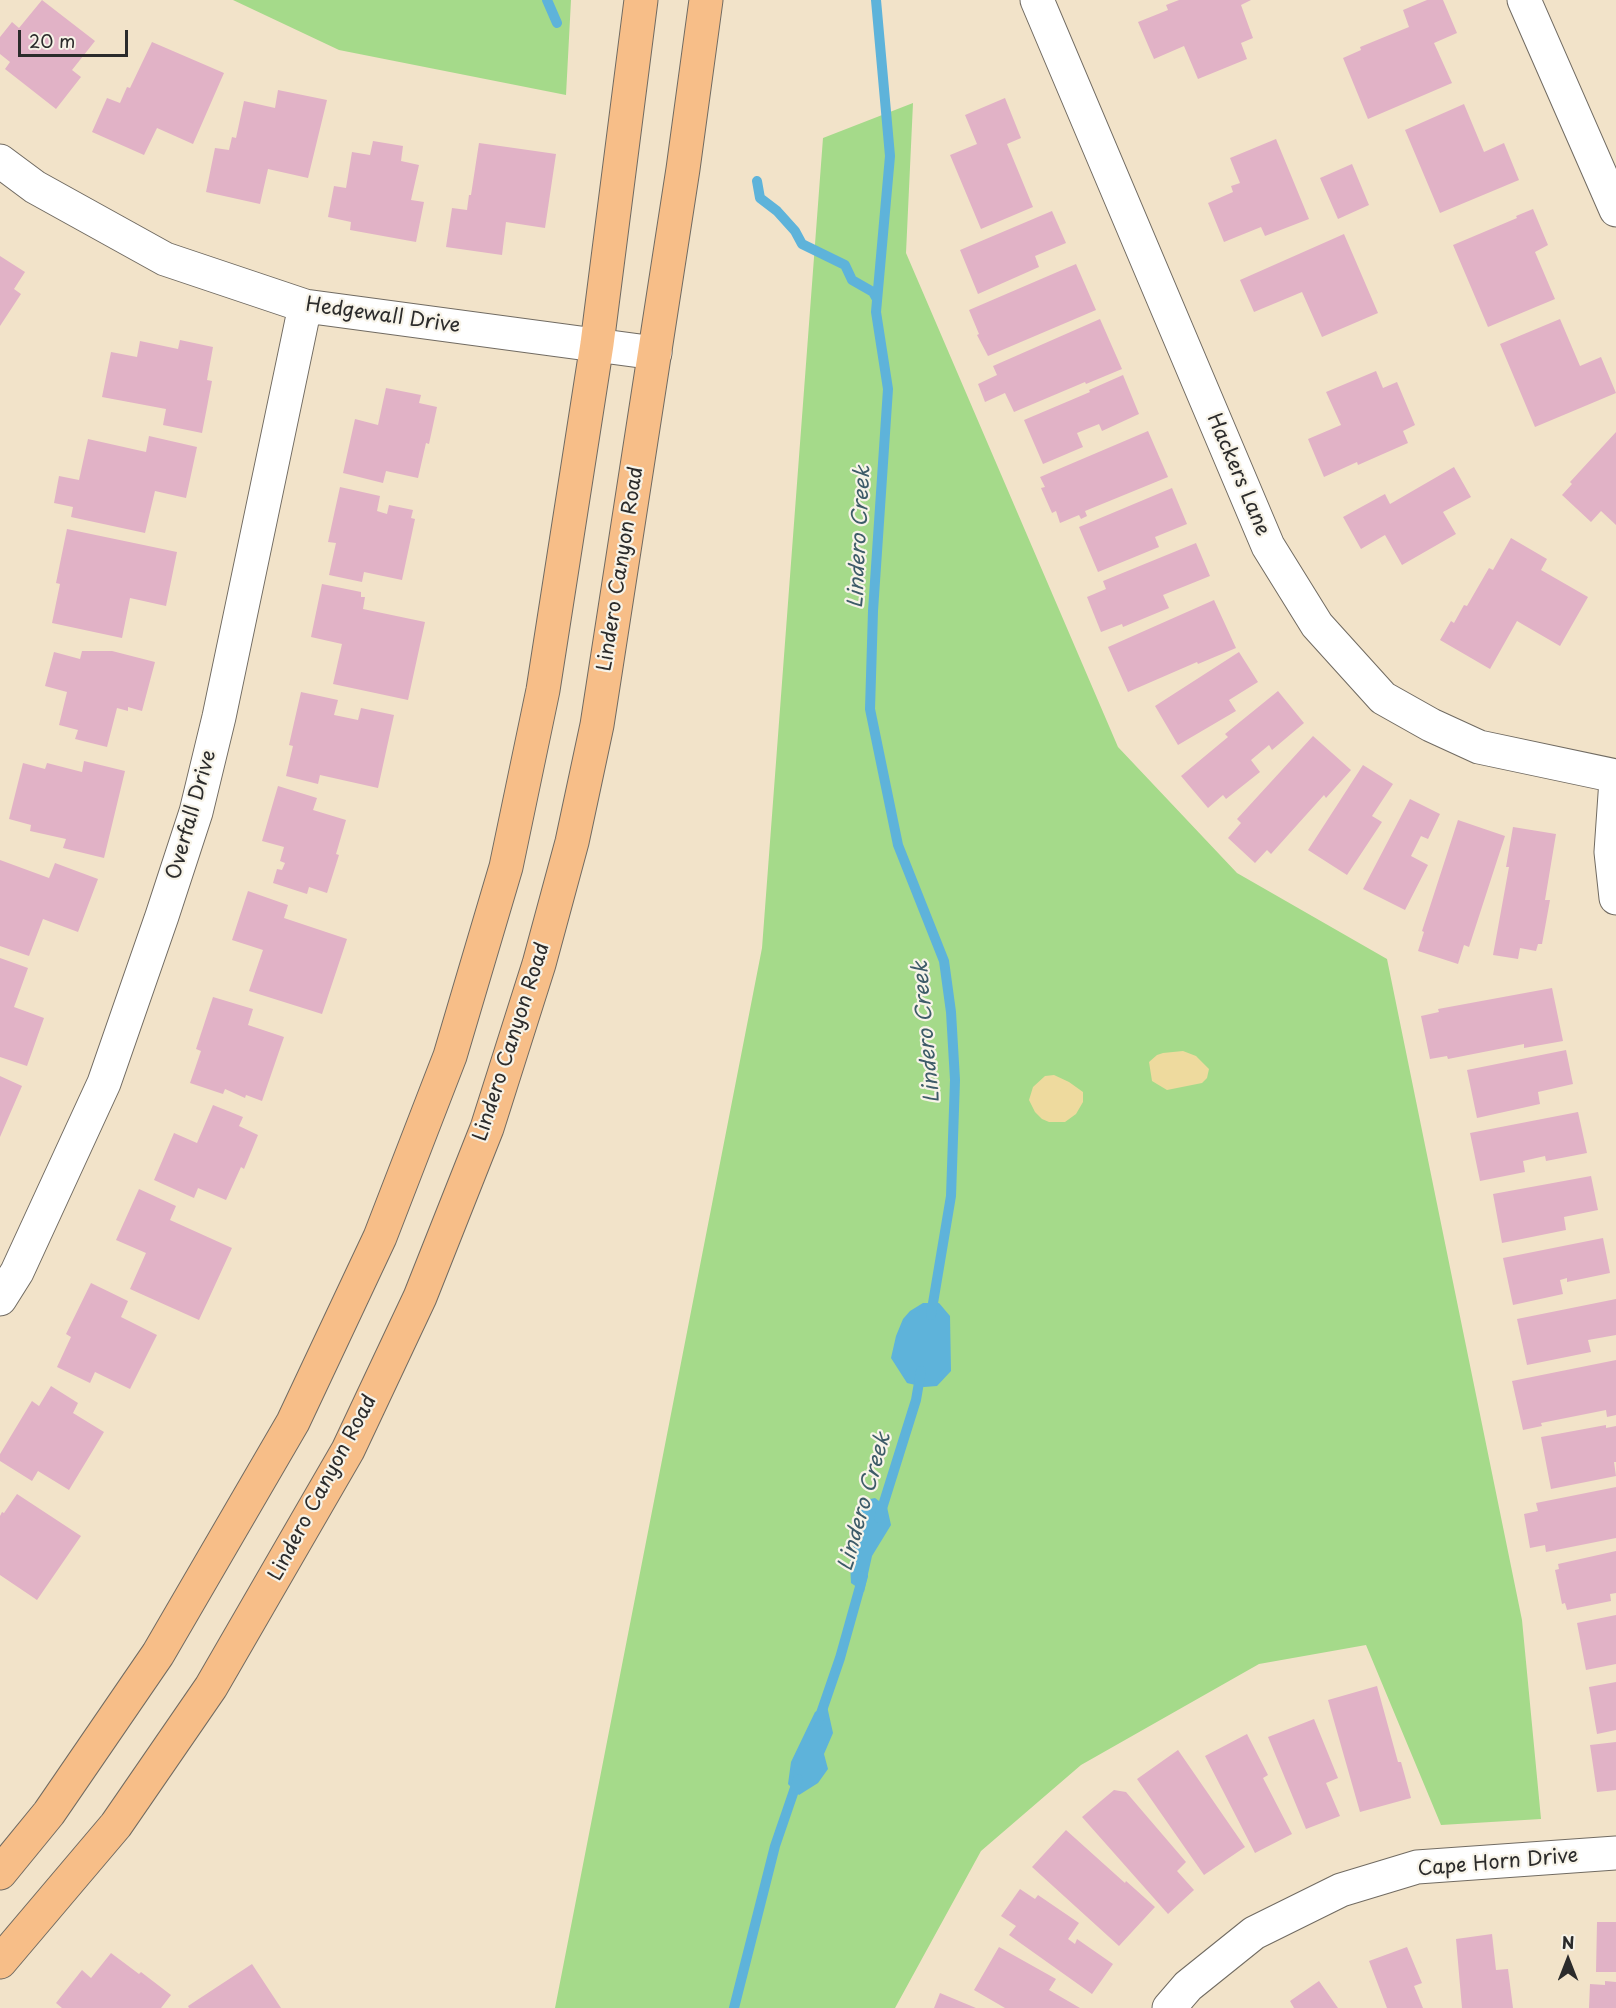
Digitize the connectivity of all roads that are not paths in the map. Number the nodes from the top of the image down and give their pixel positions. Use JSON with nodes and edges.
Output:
{"nodes":[{"id":1,"x":642,"y":0,"type":"edge"},
{"id":2,"x":706,"y":0,"type":"edge"},
{"id":3,"x":1037,"y":0,"type":"edge"},
{"id":4,"x":1524,"y":0,"type":"edge"},
{"id":5,"x":0,"y":161,"type":"edge"},
{"id":6,"x":1616,"y":210,"type":"edge"},
{"id":7,"x":304,"y":306,"type":"junction"},
{"id":8,"x":597,"y":344,"type":"junction"},
{"id":9,"x":655,"y":353,"type":"junction"},
{"id":10,"x":1616,"y":778,"type":"edge"},
{"id":11,"x":1616,"y":898,"type":"edge"},
{"id":12,"x":6,"y":1278,"type":"edge"},
{"id":13,"x":1616,"y":1853,"type":"edge"},
{"id":14,"x":0,"y":1873,"type":"edge"},
{"id":15,"x":0,"y":1962,"type":"edge"},
{"id":16,"x":1169,"y":2008,"type":"edge"}],
"edges":[{"from":1,"to":8,"type":"main road"},
{"from":2,"to":9,"type":"main road","name":"Lindero Canyon Road"},
{"from":3,"to":10,"type":"street","name":"Hackers Lane"},
{"from":4,"to":6,"type":"street"},
{"from":5,"to":7,"type":"street","name":"Hedgewall Drive"},
{"from":7,"to":8,"type":"street","name":"Hedgewall Drive"},
{"from":7,"to":12,"type":"street","name":"Overfall Drive"},
{"from":8,"to":9,"type":"street","name":"Hedgewall Drive"},
{"from":8,"to":14,"type":"main road"},
{"from":9,"to":15,"type":"main road","name":"Lindero Canyon Road"},
{"from":10,"to":11,"type":"street"},
{"from":13,"to":16,"type":"street","name":"Cape Horn Drive"}]}
